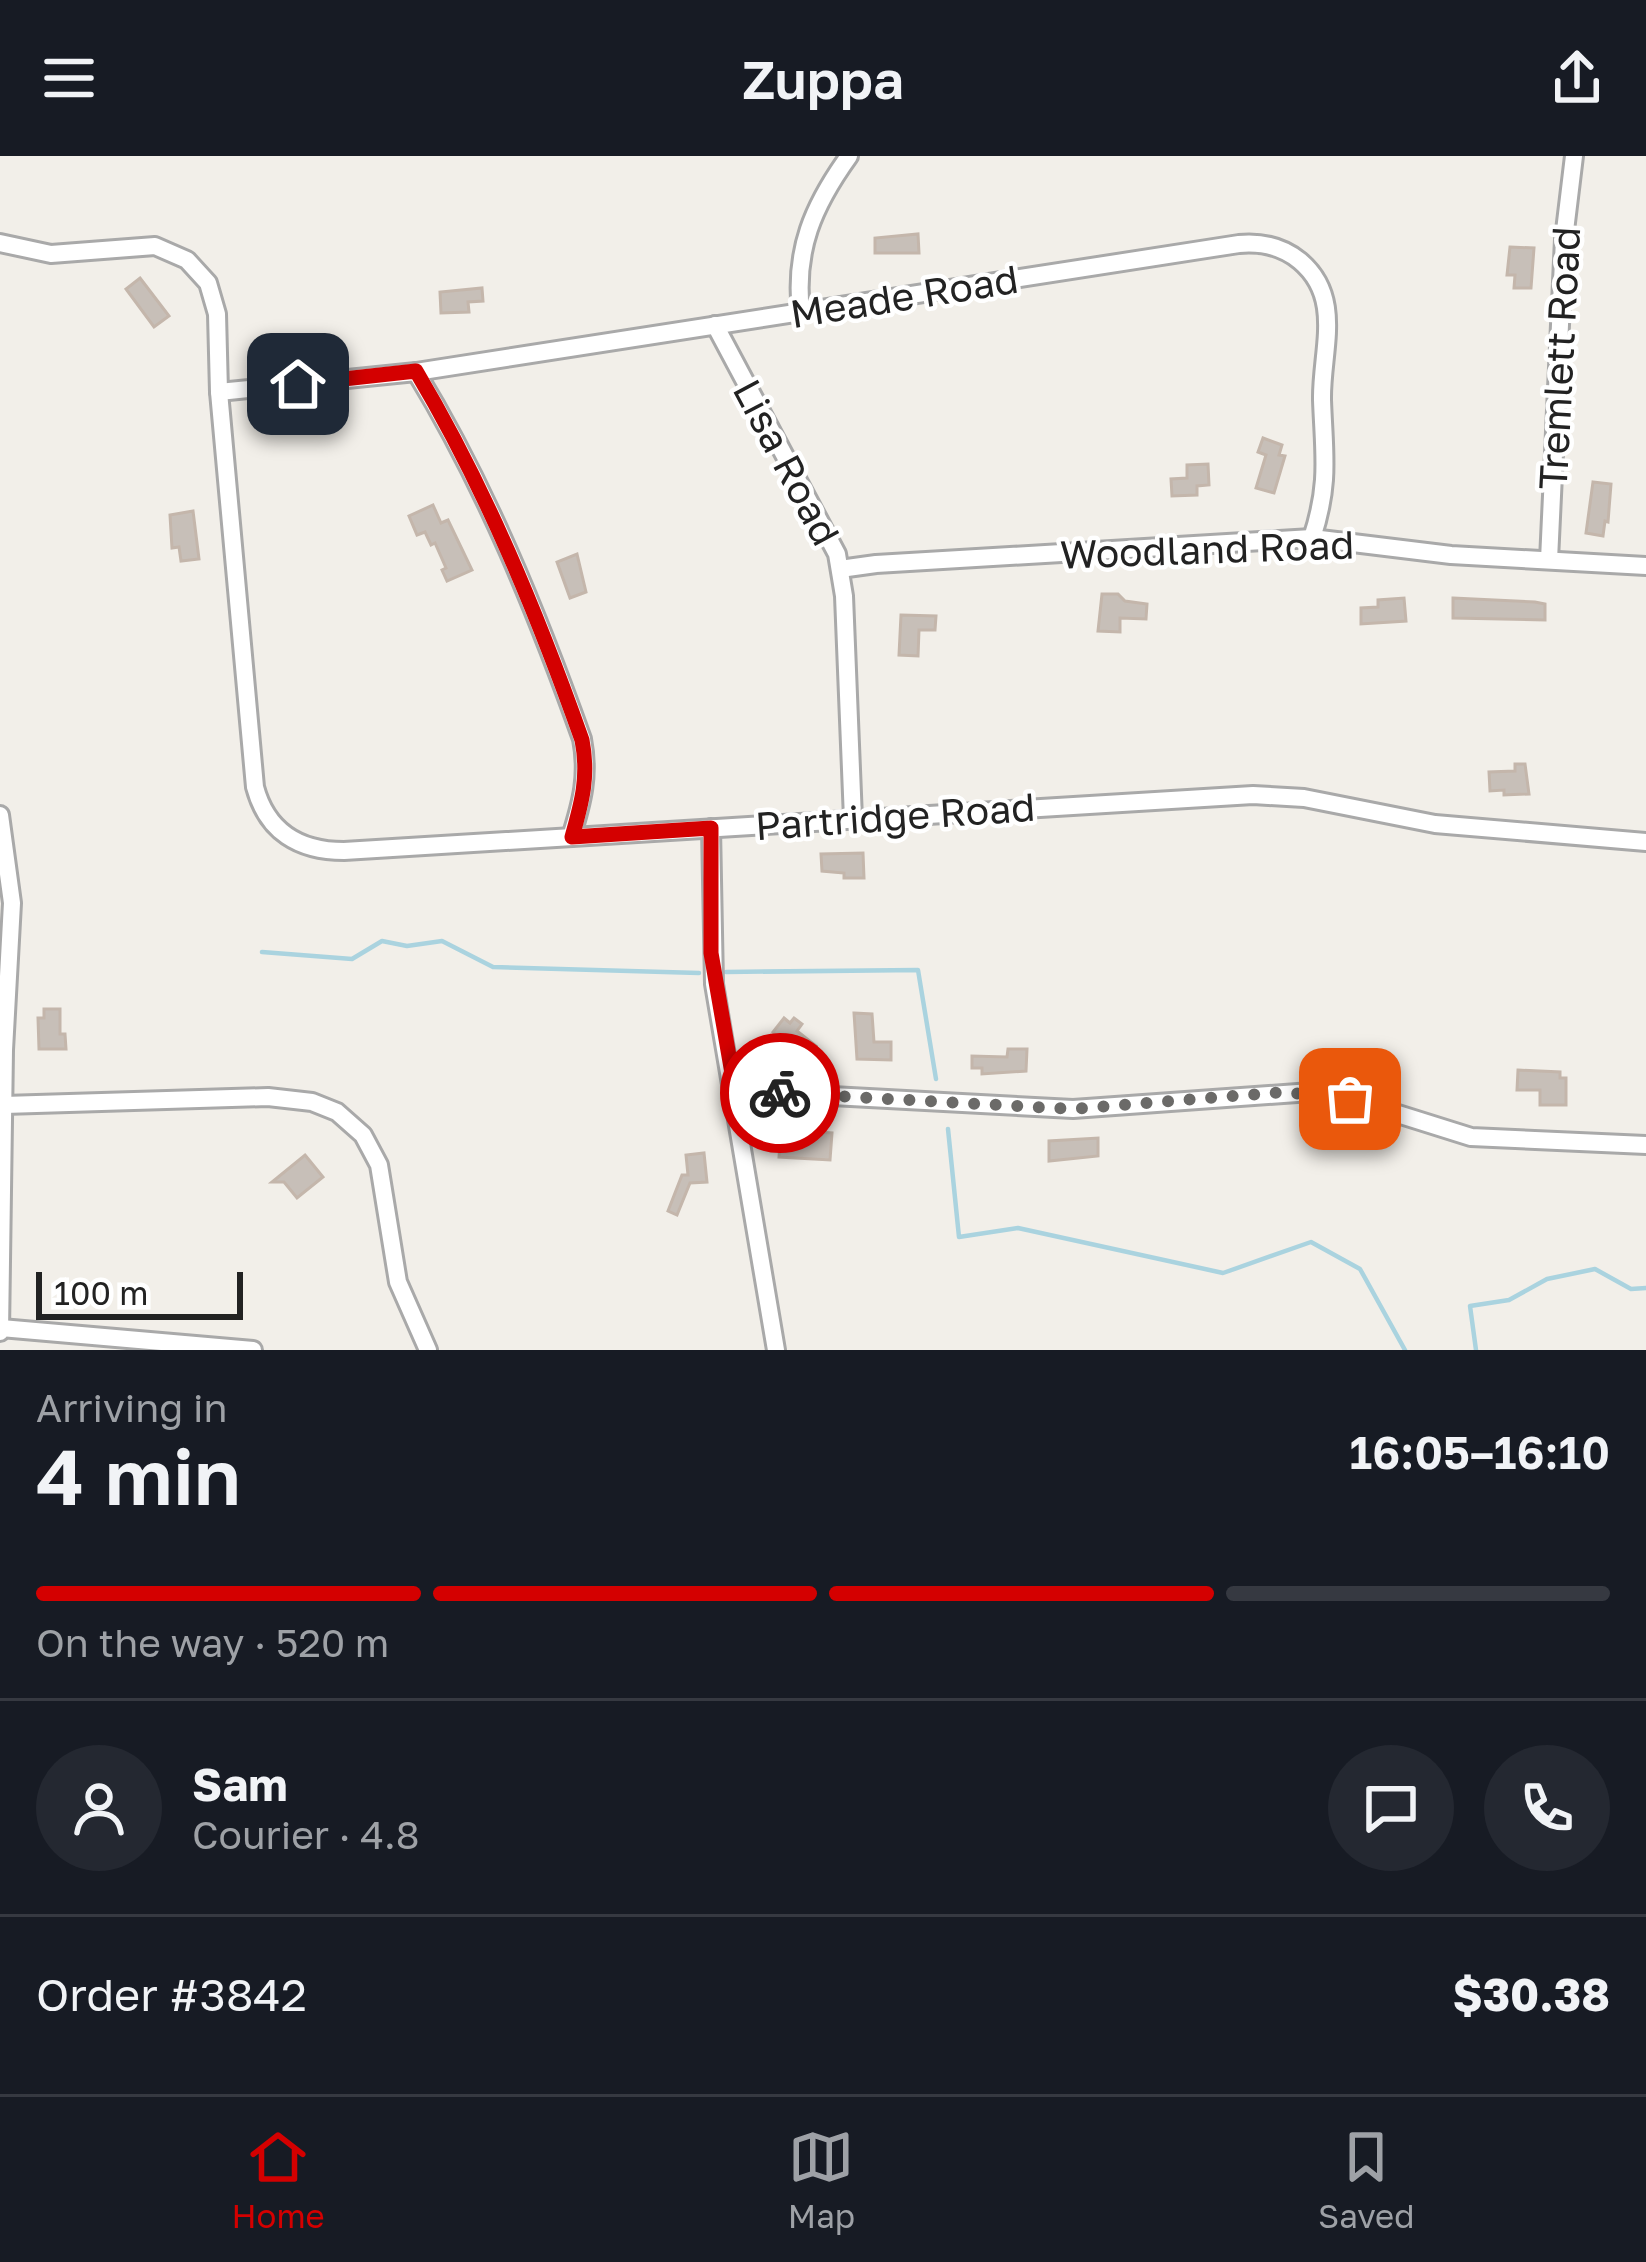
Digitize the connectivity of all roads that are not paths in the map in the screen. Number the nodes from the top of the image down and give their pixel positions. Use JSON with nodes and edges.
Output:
{"nodes":[{"id":1,"x":849,"y":156,"type":"edge"},
{"id":2,"x":1574,"y":156,"type":"edge"},
{"id":3,"x":0,"y":243,"type":"edge"},
{"id":4,"x":801,"y":312,"type":"junction"},
{"id":5,"x":715,"y":326,"type":"junction"},
{"id":6,"x":416,"y":371,"type":"junction"},
{"id":7,"x":219,"y":392,"type":"junction"},
{"id":8,"x":1312,"y":538,"type":"junction"},
{"id":9,"x":1550,"y":560,"type":"junction"},
{"id":10,"x":1646,"y":566,"type":"edge"},
{"id":11,"x":840,"y":569,"type":"junction"},
{"id":12,"x":0,"y":815,"type":"edge"},
{"id":13,"x":853,"y":819,"type":"junction"},
{"id":14,"x":711,"y":828,"type":"junction"},
{"id":15,"x":572,"y":837,"type":"junction"},
{"id":16,"x":1646,"y":842,"type":"edge"},
{"id":17,"x":737,"y":1102,"type":"junction"},
{"id":18,"x":4,"y":1105,"type":"junction"},
{"id":19,"x":1646,"y":1145,"type":"edge"},
{"id":20,"x":0,"y":1330,"type":"edge"},
{"id":21,"x":253,"y":1350,"type":"edge"},
{"id":22,"x":428,"y":1350,"type":"edge"},
{"id":23,"x":776,"y":1350,"type":"edge"}],
"edges":[{"from":1,"to":4,"type":"street"},
{"from":2,"to":9,"type":"street","name":"Tremlett Road"},
{"from":3,"to":7,"type":"street","name":"Partridge Road"},
{"from":4,"to":5,"type":"street","name":"Meade Road"},
{"from":4,"to":8,"type":"street","name":"Meade Road"},
{"from":5,"to":6,"type":"street","name":"Meade Road"},
{"from":5,"to":11,"type":"street","name":"Lisa Road"},
{"from":6,"to":7,"type":"street","name":"Meade Road"},
{"from":6,"to":15,"type":"street"},
{"from":7,"to":15,"type":"street","name":"Partridge Road"},
{"from":8,"to":9,"type":"street","name":"Woodland Road"},
{"from":8,"to":11,"type":"street","name":"Woodland Road"},
{"from":9,"to":10,"type":"street","name":"Woodland Road"},
{"from":11,"to":13,"type":"street","name":"Lisa Road"},
{"from":12,"to":18,"type":"street"},
{"from":13,"to":14,"type":"street","name":"Partridge Road"},
{"from":13,"to":16,"type":"street","name":"Partridge Road"},
{"from":14,"to":15,"type":"street","name":"Partridge Road"},
{"from":14,"to":17,"type":"street"},
{"from":17,"to":19,"type":"street"},
{"from":17,"to":23,"type":"street"},
{"from":18,"to":20,"type":"street"},
{"from":18,"to":22,"type":"street"},
{"from":20,"to":21,"type":"street"}]}
